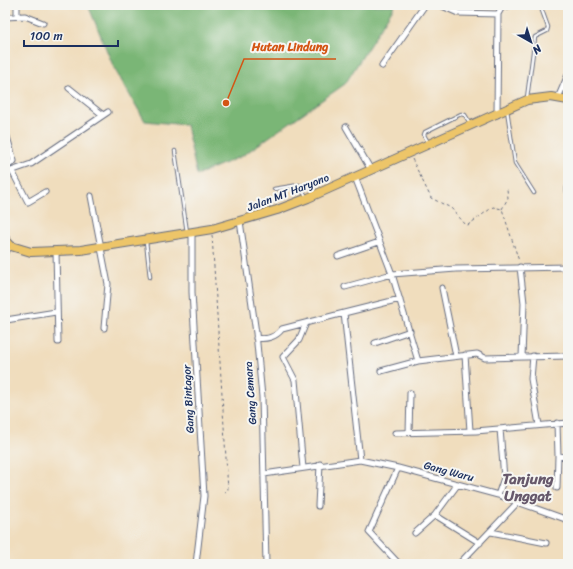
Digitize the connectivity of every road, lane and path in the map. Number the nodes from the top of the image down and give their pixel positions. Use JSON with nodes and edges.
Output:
{"nodes":[{"id":1,"x":17,"y":5,"type":"edge"},
{"id":2,"x":425,"y":5,"type":"edge"},
{"id":3,"x":440,"y":5,"type":"edge"},
{"id":4,"x":512,"y":5,"type":"edge"},
{"id":5,"x":540,"y":5,"type":"edge"},
{"id":6,"x":498,"y":14,"type":"junction"},
{"id":7,"x":17,"y":16,"type":"junction"},
{"id":8,"x":5,"y":17,"type":"edge"},
{"id":9,"x":43,"y":23,"type":"dead end"},
{"id":10,"x":382,"y":66,"type":"dead end"},
{"id":11,"x":568,"y":75,"type":"edge"},
{"id":12,"x":69,"y":88,"type":"dead end"},
{"id":13,"x":558,"y":98,"type":"junction"},
{"id":14,"x":527,"y":100,"type":"junction"},
{"id":15,"x":568,"y":100,"type":"edge"},
{"id":16,"x":507,"y":110,"type":"junction"},
{"id":17,"x":497,"y":115,"type":"junction"},
{"id":18,"x":472,"y":126,"type":"junction"},
{"id":19,"x":346,"y":127,"type":"dead end"},
{"id":20,"x":5,"y":130,"type":"edge"},
{"id":21,"x":429,"y":144,"type":"junction"},
{"id":22,"x":175,"y":151,"type":"dead end"},
{"id":23,"x":409,"y":153,"type":"junction"},
{"id":24,"x":5,"y":168,"type":"edge"},
{"id":25,"x":371,"y":170,"type":"junction"},
{"id":26,"x":12,"y":171,"type":"junction"},
{"id":27,"x":5,"y":173,"type":"edge"},
{"id":28,"x":355,"y":177,"type":"junction"},
{"id":29,"x":274,"y":189,"type":"dead end"},
{"id":30,"x":507,"y":189,"type":"dead end"},
{"id":31,"x":45,"y":192,"type":"dead end"},
{"id":32,"x":534,"y":193,"type":"dead end"},
{"id":33,"x":92,"y":196,"type":"dead end"},
{"id":34,"x":308,"y":198,"type":"junction"},
{"id":35,"x":502,"y":209,"type":"junction"},
{"id":36,"x":240,"y":221,"type":"junction"},
{"id":37,"x":212,"y":229,"type":"junction"},
{"id":38,"x":190,"y":234,"type":"junction"},
{"id":39,"x":5,"y":238,"type":"edge"},
{"id":40,"x":146,"y":240,"type":"junction"},
{"id":41,"x":379,"y":242,"type":"junction"},
{"id":42,"x":101,"y":247,"type":"junction"},
{"id":43,"x":8,"y":249,"type":"edge"},
{"id":44,"x":56,"y":251,"type":"junction"},
{"id":45,"x":338,"y":256,"type":"dead end"},
{"id":46,"x":568,"y":266,"type":"edge"},
{"id":47,"x":520,"y":267,"type":"junction"},
{"id":48,"x":392,"y":274,"type":"junction"},
{"id":49,"x":150,"y":277,"type":"dead end"},
{"id":50,"x":345,"y":287,"type":"dead end"},
{"id":51,"x":442,"y":288,"type":"dead end"},
{"id":52,"x":400,"y":299,"type":"junction"},
{"id":53,"x":56,"y":312,"type":"junction"},
{"id":54,"x":344,"y":313,"type":"junction"},
{"id":55,"x":6,"y":320,"type":"edge"},
{"id":56,"x":306,"y":323,"type":"junction"},
{"id":57,"x":104,"y":328,"type":"dead end"},
{"id":58,"x":410,"y":331,"type":"junction"},
{"id":59,"x":256,"y":338,"type":"junction"},
{"id":60,"x":58,"y":342,"type":"dead end"},
{"id":61,"x":375,"y":343,"type":"dead end"},
{"id":62,"x":465,"y":355,"type":"junction"},
{"id":63,"x":456,"y":356,"type":"junction"},
{"id":64,"x":533,"y":356,"type":"junction"},
{"id":65,"x":568,"y":356,"type":"edge"},
{"id":66,"x":522,"y":357,"type":"junction"},
{"id":67,"x":418,"y":361,"type":"junction"},
{"id":68,"x":381,"y":371,"type":"dead end"},
{"id":69,"x":410,"y":393,"type":"dead end"},
{"id":70,"x":557,"y":423,"type":"junction"},
{"id":71,"x":568,"y":423,"type":"edge"},
{"id":72,"x":538,"y":425,"type":"junction"},
{"id":73,"x":500,"y":429,"type":"junction"},
{"id":74,"x":470,"y":431,"type":"junction"},
{"id":75,"x":395,"y":433,"type":"dead end"},
{"id":76,"x":409,"y":433,"type":"junction"},
{"id":77,"x":558,"y":456,"type":"junction"},
{"id":78,"x":568,"y":457,"type":"edge"},
{"id":79,"x":360,"y":460,"type":"junction"},
{"id":80,"x":320,"y":464,"type":"junction"},
{"id":81,"x":304,"y":468,"type":"junction"},
{"id":82,"x":398,"y":468,"type":"junction"},
{"id":83,"x":264,"y":474,"type":"junction"},
{"id":84,"x":458,"y":484,"type":"junction"},
{"id":85,"x":556,"y":488,"type":"dead end"},
{"id":86,"x":225,"y":492,"type":"dead end"},
{"id":87,"x":498,"y":495,"type":"junction"},
{"id":88,"x":518,"y":502,"type":"junction"},
{"id":89,"x":318,"y":506,"type":"dead end"},
{"id":90,"x":435,"y":515,"type":"junction"},
{"id":91,"x":568,"y":520,"type":"edge"},
{"id":92,"x":491,"y":532,"type":"junction"},
{"id":93,"x":415,"y":533,"type":"dead end"},
{"id":94,"x":480,"y":543,"type":"junction"},
{"id":95,"x":546,"y":543,"type":"dead end"},
{"id":96,"x":467,"y":556,"type":"junction"},
{"id":97,"x":196,"y":564,"type":"edge"},
{"id":98,"x":266,"y":564,"type":"edge"},
{"id":99,"x":399,"y":564,"type":"edge"},
{"id":100,"x":459,"y":564,"type":"edge"},
{"id":101,"x":479,"y":564,"type":"edge"}],
"edges":[{"from":1,"to":7,"type":"street"},
{"from":2,"to":10,"type":"street"},
{"from":3,"to":6,"type":"street"},
{"from":4,"to":6,"type":"street"},
{"from":5,"to":14,"type":"lane"},
{"from":6,"to":17,"type":"street"},
{"from":7,"to":8,"type":"street"},
{"from":7,"to":9,"type":"street"},
{"from":11,"to":13,"type":"street"},
{"from":12,"to":26,"type":"street"},
{"from":13,"to":14,"type":"main road","name":"Jalan MT Haryono"},
{"from":13,"to":15,"type":"main road","name":"Jalan MT Haryono"},
{"from":14,"to":16,"type":"main road","name":"Jalan MT Haryono"},
{"from":16,"to":17,"type":"main road","name":"Jalan MT Haryono"},
{"from":16,"to":32,"type":"lane"},
{"from":17,"to":18,"type":"main road","name":"Jalan MT Haryono"},
{"from":18,"to":21,"type":"main road","name":"Jalan MT Haryono"},
{"from":18,"to":21,"type":"lane"},
{"from":19,"to":25,"type":"street"},
{"from":20,"to":24,"type":"street"},
{"from":21,"to":23,"type":"main road","name":"Jalan MT Haryono"},
{"from":22,"to":38,"type":"lane"},
{"from":23,"to":25,"type":"main road","name":"Jalan MT Haryono"},
{"from":23,"to":35,"type":"path"},
{"from":25,"to":28,"type":"main road","name":"Jalan MT Haryono"},
{"from":26,"to":27,"type":"street"},
{"from":26,"to":31,"type":"street"},
{"from":28,"to":34,"type":"main road","name":"Jalan MT Haryono"},
{"from":28,"to":41,"type":"street"},
{"from":29,"to":34,"type":"lane"},
{"from":30,"to":35,"type":"path"},
{"from":33,"to":42,"type":"street"},
{"from":34,"to":36,"type":"main road","name":"Jalan MT Haryono"},
{"from":35,"to":47,"type":"path"},
{"from":36,"to":37,"type":"main road","name":"Jalan MT Haryono"},
{"from":36,"to":59,"type":"street","name":"Gang Cemara"},
{"from":37,"to":38,"type":"main road","name":"Jalan MT Haryono"},
{"from":37,"to":86,"type":"path"},
{"from":38,"to":40,"type":"main road","name":"Jalan MT Haryono"},
{"from":38,"to":97,"type":"street","name":"Gang Bintagor"},
{"from":39,"to":43,"type":"main road","name":"Jalan MT Haryono"},
{"from":40,"to":42,"type":"main road","name":"Jalan MT Haryono"},
{"from":40,"to":49,"type":"lane"},
{"from":41,"to":45,"type":"street"},
{"from":41,"to":48,"type":"street"},
{"from":42,"to":44,"type":"main road","name":"Jalan MT Haryono"},
{"from":42,"to":57,"type":"street"},
{"from":43,"to":44,"type":"main road","name":"Jalan MT Haryono"},
{"from":44,"to":53,"type":"street"},
{"from":46,"to":47,"type":"street"},
{"from":47,"to":48,"type":"street"},
{"from":47,"to":66,"type":"street"},
{"from":48,"to":50,"type":"street"},
{"from":48,"to":52,"type":"street"},
{"from":51,"to":63,"type":"street"},
{"from":52,"to":54,"type":"street"},
{"from":52,"to":58,"type":"street"},
{"from":53,"to":55,"type":"street"},
{"from":53,"to":60,"type":"street"},
{"from":54,"to":56,"type":"street"},
{"from":54,"to":79,"type":"street"},
{"from":56,"to":59,"type":"street"},
{"from":56,"to":81,"type":"street"},
{"from":58,"to":61,"type":"street"},
{"from":58,"to":67,"type":"street"},
{"from":59,"to":83,"type":"street","name":"Gang Cemara"},
{"from":62,"to":63,"type":"street"},
{"from":62,"to":66,"type":"street"},
{"from":62,"to":74,"type":"street"},
{"from":63,"to":67,"type":"street"},
{"from":64,"to":65,"type":"street"},
{"from":64,"to":66,"type":"street"},
{"from":64,"to":72,"type":"street"},
{"from":67,"to":68,"type":"street"},
{"from":69,"to":76,"type":"street"},
{"from":70,"to":71,"type":"street"},
{"from":70,"to":72,"type":"street"},
{"from":70,"to":77,"type":"street"},
{"from":72,"to":73,"type":"street"},
{"from":73,"to":74,"type":"street"},
{"from":73,"to":87,"type":"street"},
{"from":74,"to":76,"type":"street"},
{"from":75,"to":76,"type":"street"},
{"from":77,"to":78,"type":"street"},
{"from":77,"to":85,"type":"street"},
{"from":79,"to":80,"type":"street","name":"Gang Waru"},
{"from":79,"to":82,"type":"street","name":"Gang Waru"},
{"from":80,"to":81,"type":"street","name":"Gang Waru"},
{"from":80,"to":89,"type":"street"},
{"from":81,"to":83,"type":"street"},
{"from":82,"to":84,"type":"street","name":"Gang Waru"},
{"from":82,"to":99,"type":"street"},
{"from":83,"to":98,"type":"street","name":"Gang Cemara"},
{"from":84,"to":87,"type":"street","name":"Gang Waru"},
{"from":84,"to":90,"type":"street"},
{"from":87,"to":88,"type":"street","name":"Gang Waru"},
{"from":88,"to":91,"type":"street","name":"Gang Waru"},
{"from":88,"to":92,"type":"street"},
{"from":90,"to":93,"type":"street"},
{"from":90,"to":94,"type":"street"},
{"from":92,"to":94,"type":"street"},
{"from":92,"to":95,"type":"street"},
{"from":94,"to":96,"type":"street"},
{"from":96,"to":100,"type":"street"},
{"from":96,"to":101,"type":"path"}]}
